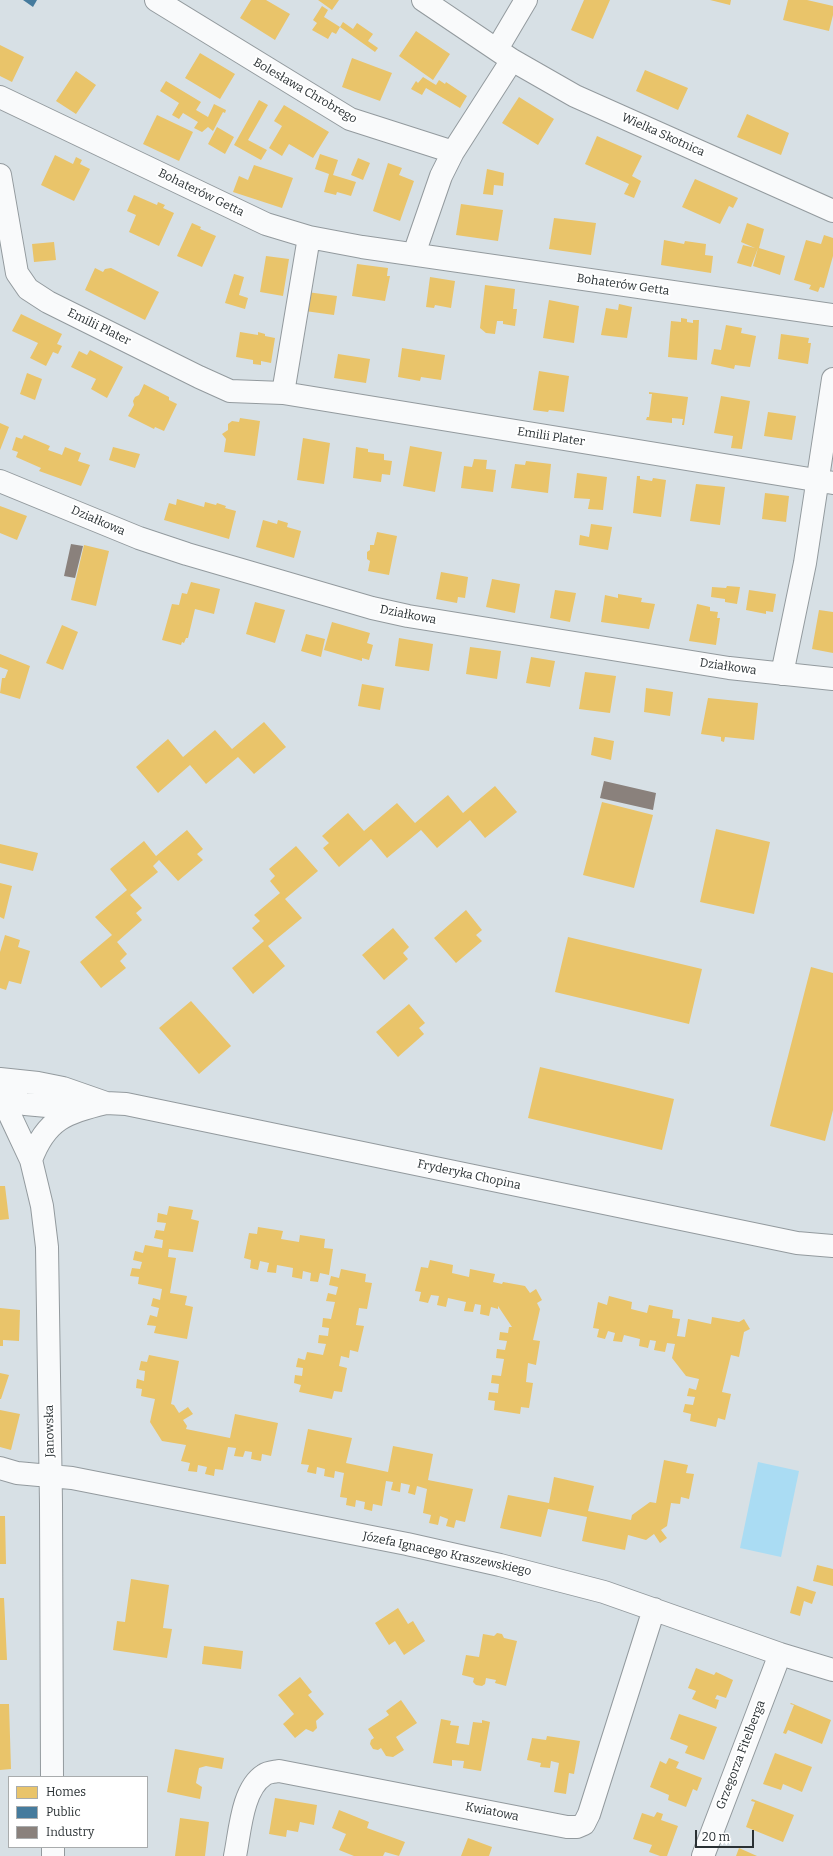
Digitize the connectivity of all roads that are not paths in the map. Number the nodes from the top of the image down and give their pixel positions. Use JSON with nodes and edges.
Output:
{"nodes":[{"id":1,"x":156,"y":0,"type":"edge"},
{"id":2,"x":423,"y":0,"type":"edge"},
{"id":3,"x":526,"y":0,"type":"edge"},
{"id":4,"x":505,"y":54,"type":"junction"},
{"id":5,"x":0,"y":97,"type":"edge"},
{"id":6,"x":453,"y":152,"type":"junction"},
{"id":7,"x":0,"y":176,"type":"edge"},
{"id":8,"x":833,"y":211,"type":"edge"},
{"id":9,"x":309,"y":237,"type":"junction"},
{"id":10,"x":414,"y":254,"type":"junction"},
{"id":11,"x":833,"y":315,"type":"edge"},
{"id":12,"x":833,"y":379,"type":"edge"},
{"id":13,"x":283,"y":393,"type":"junction"},
{"id":14,"x":0,"y":481,"type":"edge"},
{"id":15,"x":826,"y":482,"type":"edge"},
{"id":16,"x":782,"y":674,"type":"junction"},
{"id":17,"x":833,"y":679,"type":"edge"},
{"id":18,"x":0,"y":1089,"type":"edge"},
{"id":19,"x":106,"y":1103,"type":"junction"},
{"id":20,"x":81,"y":1109,"type":"junction"},
{"id":21,"x":31,"y":1160,"type":"junction"},
{"id":22,"x":833,"y":1246,"type":"edge"},
{"id":23,"x":0,"y":1468,"type":"edge"},
{"id":24,"x":51,"y":1477,"type":"junction"},
{"id":25,"x":654,"y":1609,"type":"junction"},
{"id":26,"x":780,"y":1654,"type":"junction"},
{"id":27,"x":833,"y":1670,"type":"edge"},
{"id":28,"x":52,"y":1776,"type":"edge"},
{"id":29,"x":235,"y":1856,"type":"edge"},
{"id":30,"x":703,"y":1856,"type":"edge"}],
"edges":[{"from":1,"to":6,"type":"street","name":"Bolesława Chrobrego"},
{"from":2,"to":4,"type":"street","name":"Wielka Skotnica"},
{"from":3,"to":4,"type":"street"},
{"from":4,"to":6,"type":"street"},
{"from":4,"to":8,"type":"street","name":"Wielka Skotnica"},
{"from":5,"to":9,"type":"street","name":"Bohaterów Getta"},
{"from":6,"to":10,"type":"street"},
{"from":7,"to":13,"type":"street","name":"Emilii Plater"},
{"from":9,"to":10,"type":"street","name":"Bohaterów Getta"},
{"from":9,"to":13,"type":"street"},
{"from":10,"to":11,"type":"street","name":"Bohaterów Getta"},
{"from":12,"to":15,"type":"street"},
{"from":13,"to":15,"type":"street","name":"Emilii Plater"},
{"from":14,"to":16,"type":"street","name":"Działkowa"},
{"from":15,"to":16,"type":"street"},
{"from":16,"to":17,"type":"street","name":"Działkowa"},
{"from":18,"to":19,"type":"street","name":"Fryderyka Chopina"},
{"from":18,"to":20,"type":"street","name":"Fryderyka Chopina"},
{"from":18,"to":21,"type":"street","name":"Janowska"},
{"from":19,"to":20,"type":"street","name":"Fryderyka Chopina"},
{"from":19,"to":22,"type":"street","name":"Fryderyka Chopina"},
{"from":20,"to":21,"type":"street","name":"Fryderyka Chopina"},
{"from":21,"to":24,"type":"street","name":"Janowska"},
{"from":23,"to":24,"type":"street","name":"Józefa Ignacego Kraszewskiego"},
{"from":24,"to":25,"type":"street","name":"Józefa Ignacego Kraszewskiego"},
{"from":24,"to":28,"type":"street","name":"Janowska"},
{"from":25,"to":26,"type":"street","name":"Józefa Ignacego Kraszewskiego"},
{"from":25,"to":29,"type":"street","name":"Kwiatowa"},
{"from":26,"to":27,"type":"street","name":"Józefa Ignacego Kraszewskiego"},
{"from":26,"to":30,"type":"street","name":"Grzegorza Fitelberga"}]}
